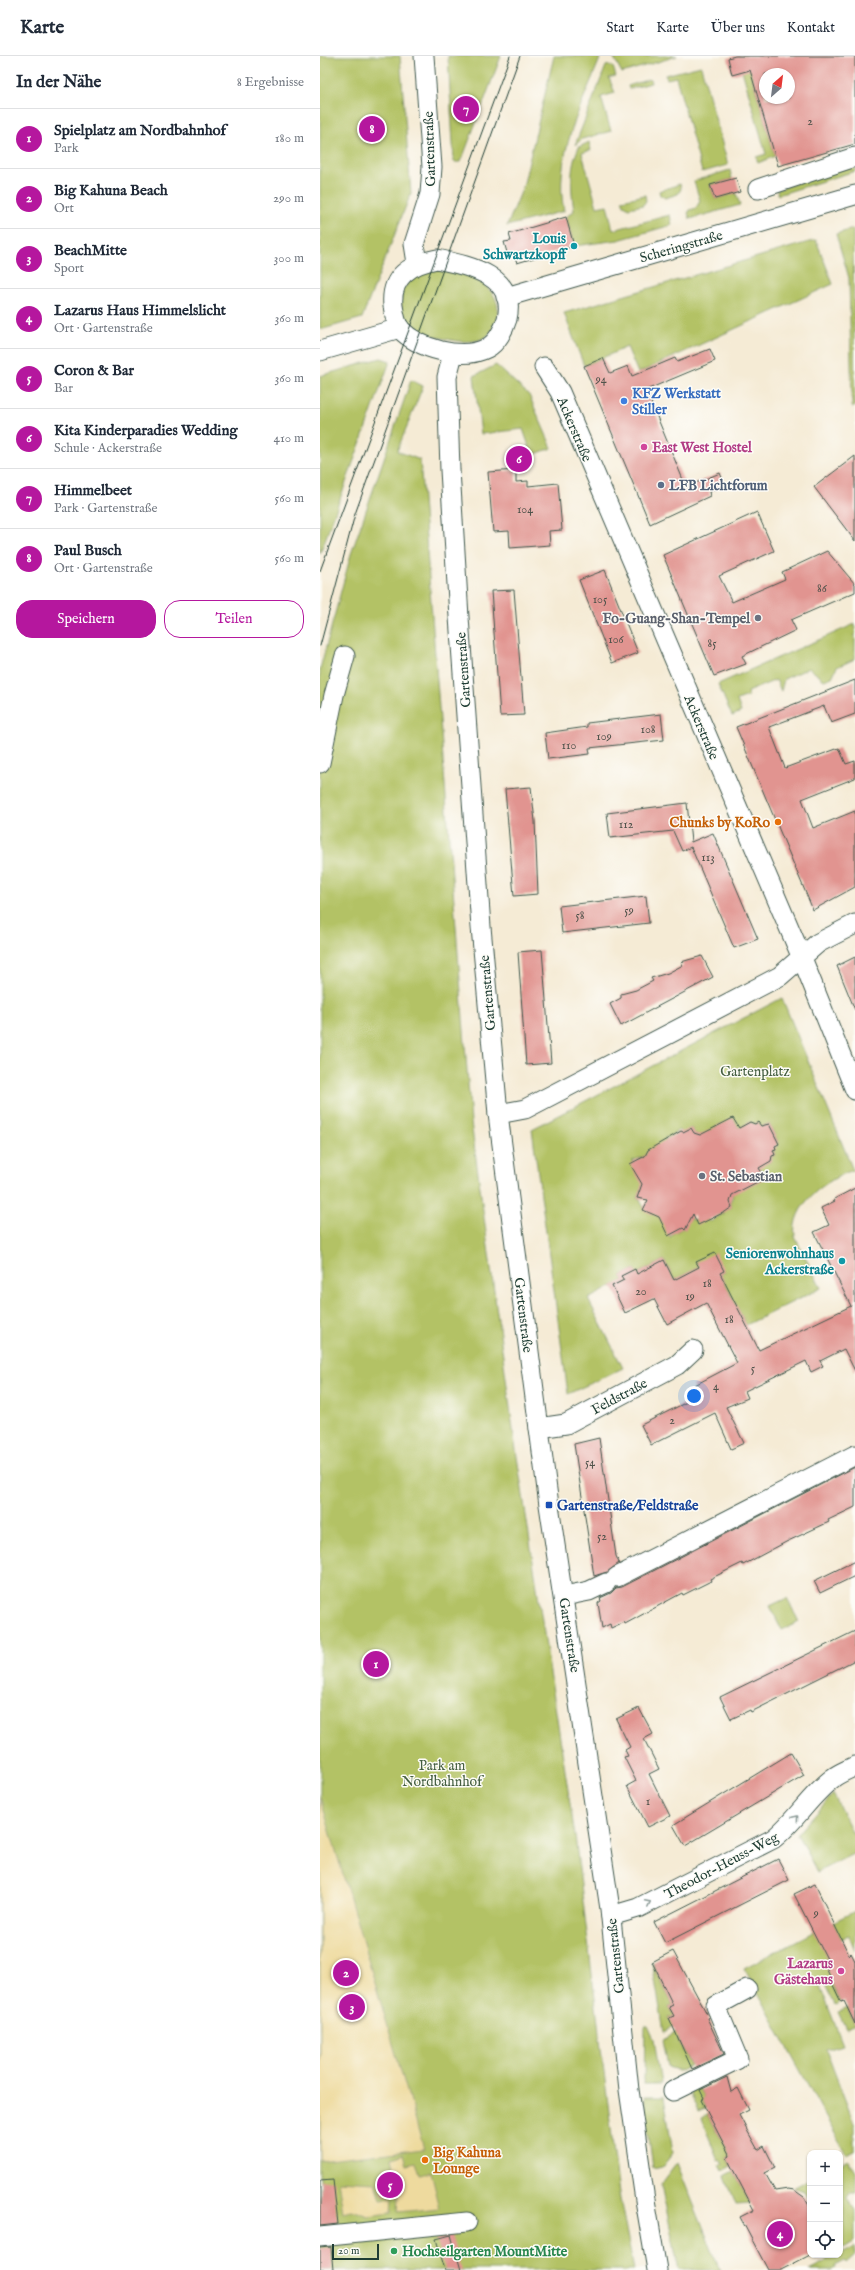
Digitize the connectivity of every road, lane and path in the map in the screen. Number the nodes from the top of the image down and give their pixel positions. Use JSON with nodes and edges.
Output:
{"nodes":[{"id":1,"x":424,"y":56,"type":"edge"},
{"id":2,"x":855,"y":157,"type":"edge"},
{"id":3,"x":758,"y":189,"type":"dead end"},
{"id":4,"x":855,"y":195,"type":"edge"},
{"id":5,"x":417,"y":263,"type":"junction"},
{"id":6,"x":506,"y":297,"type":"junction"},
{"id":7,"x":400,"y":328,"type":"junction"},
{"id":8,"x":320,"y":351,"type":"edge"},
{"id":9,"x":453,"y":354,"type":"junction"},
{"id":10,"x":544,"y":367,"type":"dead end"},
{"id":11,"x":345,"y":656,"type":"dead end"},
{"id":12,"x":320,"y":763,"type":"edge"},
{"id":13,"x":855,"y":924,"type":"edge"},
{"id":14,"x":802,"y":958,"type":"junction"},
{"id":15,"x":855,"y":1090,"type":"edge"},
{"id":16,"x":498,"y":1114,"type":"junction"},
{"id":17,"x":693,"y":1350,"type":"dead end"},
{"id":18,"x":539,"y":1428,"type":"junction"},
{"id":19,"x":855,"y":1456,"type":"edge"},
{"id":20,"x":564,"y":1596,"type":"junction"},
{"id":21,"x":855,"y":1766,"type":"edge"},
{"id":22,"x":611,"y":1916,"type":"junction"},
{"id":23,"x":747,"y":1990,"type":"dead end"},
{"id":24,"x":673,"y":2091,"type":"dead end"},
{"id":25,"x":468,"y":2222,"type":"dead end"},
{"id":26,"x":320,"y":2237,"type":"edge"},
{"id":27,"x":657,"y":2270,"type":"edge"}],
"edges":[{"from":1,"to":5,"type":"street","name":"Gartenstraße"},
{"from":2,"to":3,"type":"street"},
{"from":4,"to":6,"type":"street","name":"Scheringstraße"},
{"from":5,"to":6,"type":"street"},
{"from":5,"to":7,"type":"street"},
{"from":6,"to":9,"type":"street"},
{"from":7,"to":8,"type":"street"},
{"from":7,"to":9,"type":"street"},
{"from":9,"to":16,"type":"street","name":"Gartenstraße"},
{"from":10,"to":14,"type":"street","name":"Ackerstraße"},
{"from":11,"to":12,"type":"street"},
{"from":13,"to":14,"type":"street"},
{"from":14,"to":15,"type":"street","name":"Ackerstraße"},
{"from":14,"to":16,"type":"street"},
{"from":16,"to":18,"type":"street","name":"Gartenstraße"},
{"from":17,"to":18,"type":"street","name":"Feldstraße"},
{"from":18,"to":20,"type":"street","name":"Gartenstraße"},
{"from":19,"to":20,"type":"street"},
{"from":20,"to":22,"type":"street","name":"Gartenstraße"},
{"from":22,"to":21,"type":"street","name":"Theodor-Heuss-Weg","one_way":true},
{"from":22,"to":27,"type":"street","name":"Gartenstraße"},
{"from":23,"to":24,"type":"street"},
{"from":25,"to":26,"type":"street"}]}
